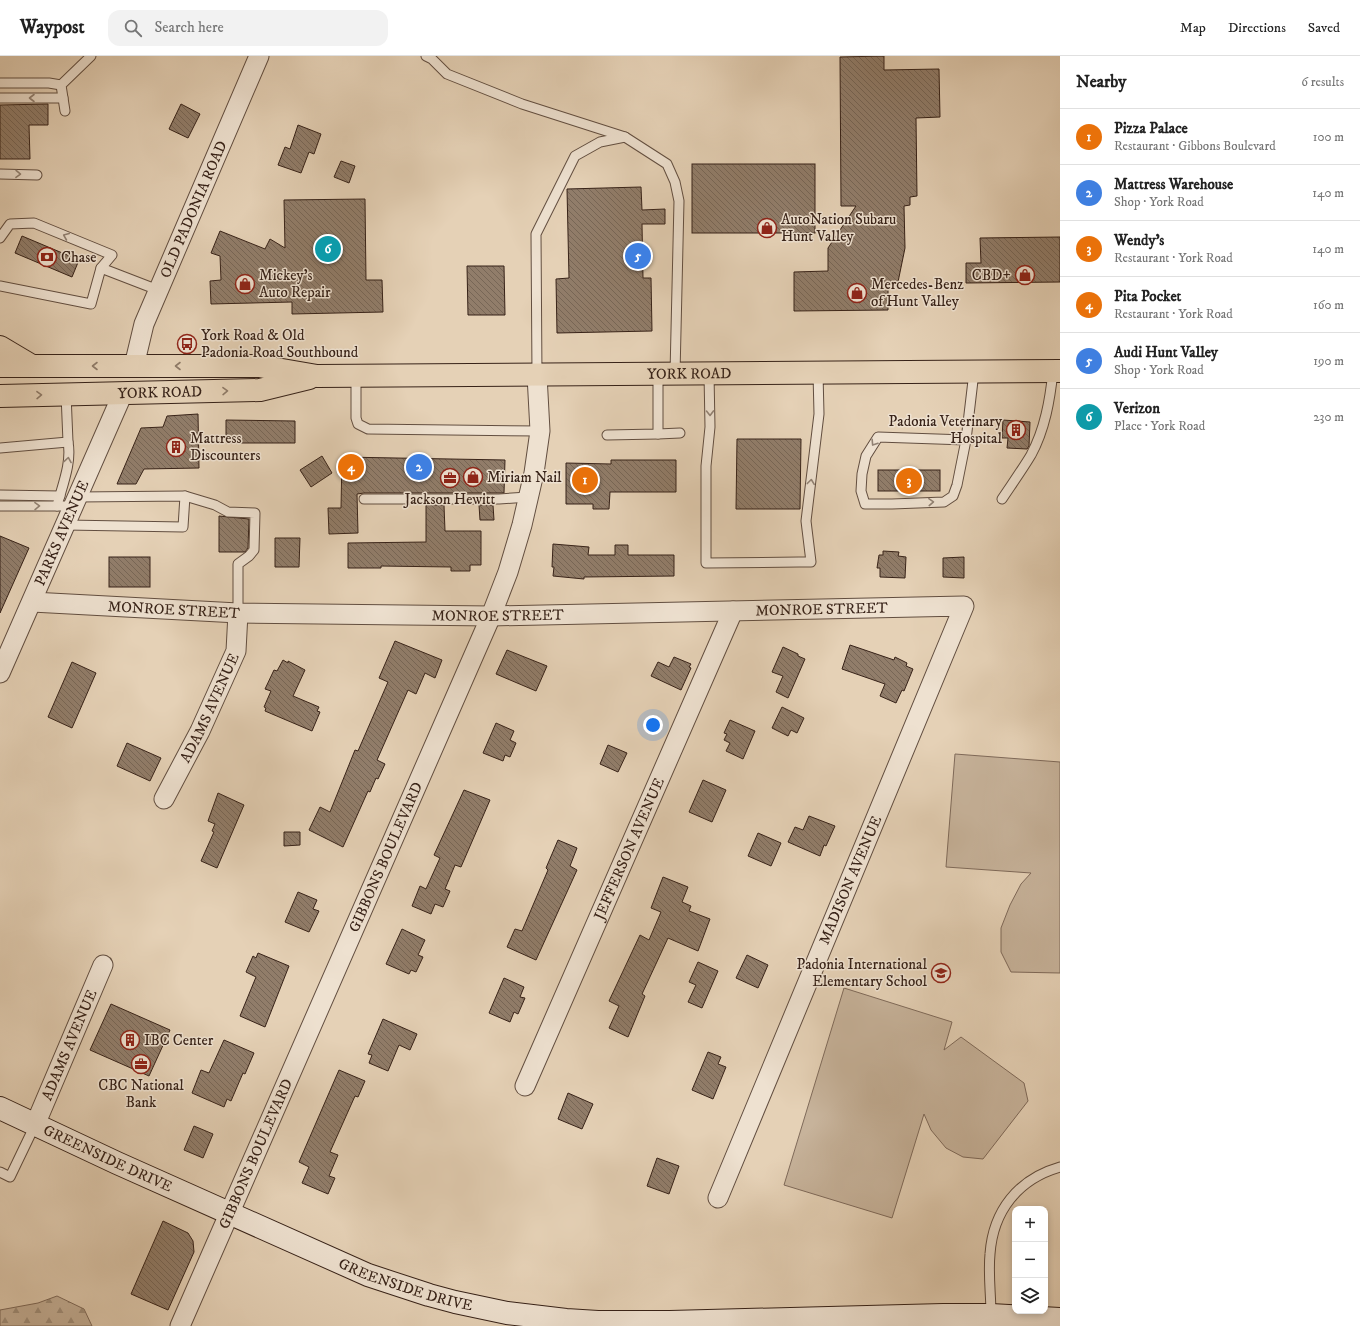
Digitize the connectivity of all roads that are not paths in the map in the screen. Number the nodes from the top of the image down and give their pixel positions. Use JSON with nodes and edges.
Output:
{"nodes":[{"id":1,"x":91,"y":56,"type":"edge"},
{"id":2,"x":259,"y":56,"type":"edge"},
{"id":3,"x":426,"y":56,"type":"edge"},
{"id":4,"x":0,"y":83,"type":"edge"},
{"id":5,"x":61,"y":85,"type":"junction"},
{"id":6,"x":0,"y":98,"type":"edge"},
{"id":7,"x":63,"y":98,"type":"junction"},
{"id":8,"x":65,"y":111,"type":"dead end"},
{"id":9,"x":625,"y":137,"type":"junction"},
{"id":10,"x":0,"y":174,"type":"edge"},
{"id":11,"x":37,"y":174,"type":"dead end"},
{"id":12,"x":0,"y":238,"type":"edge"},
{"id":13,"x":101,"y":268,"type":"junction"},
{"id":14,"x":0,"y":286,"type":"edge"},
{"id":15,"x":158,"y":290,"type":"junction"},
{"id":16,"x":0,"y":347,"type":"edge"},
{"id":17,"x":0,"y":366,"type":"edge"},
{"id":18,"x":32,"y":366,"type":"junction"},
{"id":19,"x":134,"y":366,"type":"junction"},
{"id":20,"x":1056,"y":371,"type":"edge"},
{"id":21,"x":974,"y":372,"type":"junction"},
{"id":22,"x":818,"y":373,"type":"junction"},
{"id":23,"x":666,"y":374,"type":"junction"},
{"id":24,"x":709,"y":374,"type":"junction"},
{"id":25,"x":537,"y":375,"type":"junction"},
{"id":26,"x":318,"y":376,"type":"junction"},
{"id":27,"x":356,"y":376,"type":"junction"},
{"id":28,"x":123,"y":393,"type":"junction"},
{"id":29,"x":66,"y":394,"type":"junction"},
{"id":30,"x":0,"y":396,"type":"edge"},
{"id":31,"x":540,"y":431,"type":"junction"},
{"id":32,"x":680,"y":433,"type":"dead end"},
{"id":33,"x":658,"y":434,"type":"junction"},
{"id":34,"x":607,"y":435,"type":"dead end"},
{"id":35,"x":966,"y":440,"type":"junction"},
{"id":36,"x":68,"y":442,"type":"junction"},
{"id":37,"x":0,"y":448,"type":"edge"},
{"id":38,"x":0,"y":495,"type":"edge"},
{"id":39,"x":185,"y":496,"type":"junction"},
{"id":40,"x":528,"y":497,"type":"junction"},
{"id":41,"x":364,"y":499,"type":"dead end"},
{"id":42,"x":1002,"y":499,"type":"dead end"},
{"id":43,"x":67,"y":501,"type":"junction"},
{"id":44,"x":0,"y":506,"type":"edge"},
{"id":45,"x":66,"y":525,"type":"junction"},
{"id":46,"x":32,"y":602,"type":"junction"},
{"id":47,"x":964,"y":606,"type":"joint"},
{"id":48,"x":733,"y":611,"type":"junction"},
{"id":49,"x":238,"y":613,"type":"junction"},
{"id":50,"x":491,"y":616,"type":"junction"},
{"id":51,"x":0,"y":673,"type":"edge"},
{"id":52,"x":164,"y":799,"type":"dead end"},
{"id":53,"x":104,"y":965,"type":"dead end"},
{"id":54,"x":525,"y":1086,"type":"dead end"},
{"id":55,"x":0,"y":1108,"type":"edge"},
{"id":56,"x":35,"y":1125,"type":"junction"},
{"id":57,"x":1060,"y":1167,"type":"edge"},
{"id":58,"x":0,"y":1172,"type":"edge"},
{"id":59,"x":718,"y":1198,"type":"dead end"},
{"id":60,"x":229,"y":1214,"type":"junction"},
{"id":61,"x":991,"y":1315,"type":"junction"},
{"id":62,"x":1060,"y":1320,"type":"edge"},
{"id":63,"x":180,"y":1326,"type":"edge"}],
"edges":[{"from":1,"to":5,"type":"lane"},
{"from":2,"to":15,"type":"street","name":"OLD PADONIA ROAD"},
{"from":3,"to":9,"type":"lane"},
{"from":4,"to":5,"type":"lane"},
{"from":5,"to":7,"type":"lane"},
{"from":7,"to":6,"type":"lane","one_way":true},
{"from":7,"to":8,"type":"lane"},
{"from":9,"to":23,"type":"lane"},
{"from":9,"to":25,"type":"lane"},
{"from":10,"to":11,"type":"lane","one_way":true},
{"from":13,"to":12,"type":"lane","one_way":true},
{"from":13,"to":14,"type":"lane"},
{"from":13,"to":15,"type":"lane"},
{"from":15,"to":19,"type":"street","name":"OLD PADONIA ROAD"},
{"from":16,"to":18,"type":"main road"},
{"from":17,"to":18,"type":"main road","name":"YORK ROAD"},
{"from":19,"to":18,"type":"main road","name":"YORK ROAD","one_way":true},
{"from":26,"to":19,"type":"main road","name":"YORK ROAD","one_way":true},
{"from":20,"to":21,"type":"main road","name":"YORK ROAD"},
{"from":20,"to":42,"type":"lane"},
{"from":21,"to":22,"type":"main road","name":"YORK ROAD"},
{"from":21,"to":35,"type":"lane"},
{"from":22,"to":24,"type":"main road","name":"YORK ROAD"},
{"from":24,"to":22,"type":"lane","one_way":true},
{"from":23,"to":24,"type":"main road","name":"YORK ROAD"},
{"from":23,"to":25,"type":"main road","name":"YORK ROAD"},
{"from":23,"to":33,"type":"lane"},
{"from":25,"to":27,"type":"main road","name":"YORK ROAD"},
{"from":25,"to":31,"type":"street","name":"GIBBONS BOULEVARD"},
{"from":26,"to":27,"type":"main road","name":"YORK ROAD"},
{"from":28,"to":26,"type":"main road","name":"YORK ROAD","one_way":true},
{"from":27,"to":31,"type":"lane"},
{"from":28,"to":29,"type":"main road","name":"YORK ROAD"},
{"from":28,"to":43,"type":"street","name":"PARKS AVENUE"},
{"from":30,"to":29,"type":"main road","name":"YORK ROAD","one_way":true},
{"from":29,"to":36,"type":"lane"},
{"from":31,"to":40,"type":"street","name":"GIBBONS BOULEVARD"},
{"from":32,"to":33,"type":"lane"},
{"from":33,"to":34,"type":"lane"},
{"from":35,"to":35,"type":"lane","one_way":true},
{"from":36,"to":37,"type":"lane"},
{"from":43,"to":36,"type":"lane","one_way":true},
{"from":38,"to":43,"type":"lane"},
{"from":39,"to":43,"type":"lane"},
{"from":39,"to":45,"type":"lane"},
{"from":39,"to":49,"type":"lane"},
{"from":40,"to":41,"type":"lane"},
{"from":40,"to":50,"type":"street","name":"GIBBONS BOULEVARD"},
{"from":44,"to":43,"type":"lane","one_way":true},
{"from":43,"to":45,"type":"street","name":"PARKS AVENUE"},
{"from":45,"to":46,"type":"street","name":"PARKS AVENUE"},
{"from":46,"to":49,"type":"street","name":"MONROE STREET"},
{"from":46,"to":51,"type":"street","name":"PARKS AVENUE"},
{"from":47,"to":48,"type":"street","name":"MONROE STREET"},
{"from":47,"to":59,"type":"street","name":"MADISON AVENUE"},
{"from":48,"to":50,"type":"street","name":"MONROE STREET"},
{"from":48,"to":54,"type":"street","name":"JEFFERSON AVENUE"},
{"from":49,"to":50,"type":"street","name":"MONROE STREET"},
{"from":49,"to":52,"type":"street","name":"ADAMS AVENUE"},
{"from":50,"to":60,"type":"street","name":"GIBBONS BOULEVARD"},
{"from":53,"to":56,"type":"street","name":"ADAMS AVENUE"},
{"from":55,"to":56,"type":"street","name":"GREENSIDE DRIVE"},
{"from":56,"to":58,"type":"lane"},
{"from":56,"to":60,"type":"street","name":"GREENSIDE DRIVE"},
{"from":57,"to":61,"type":"lane"},
{"from":60,"to":61,"type":"street","name":"GREENSIDE DRIVE"},
{"from":60,"to":63,"type":"street","name":"GIBBONS BOULEVARD"},
{"from":61,"to":62,"type":"street","name":"GREENSIDE DRIVE"}]}
